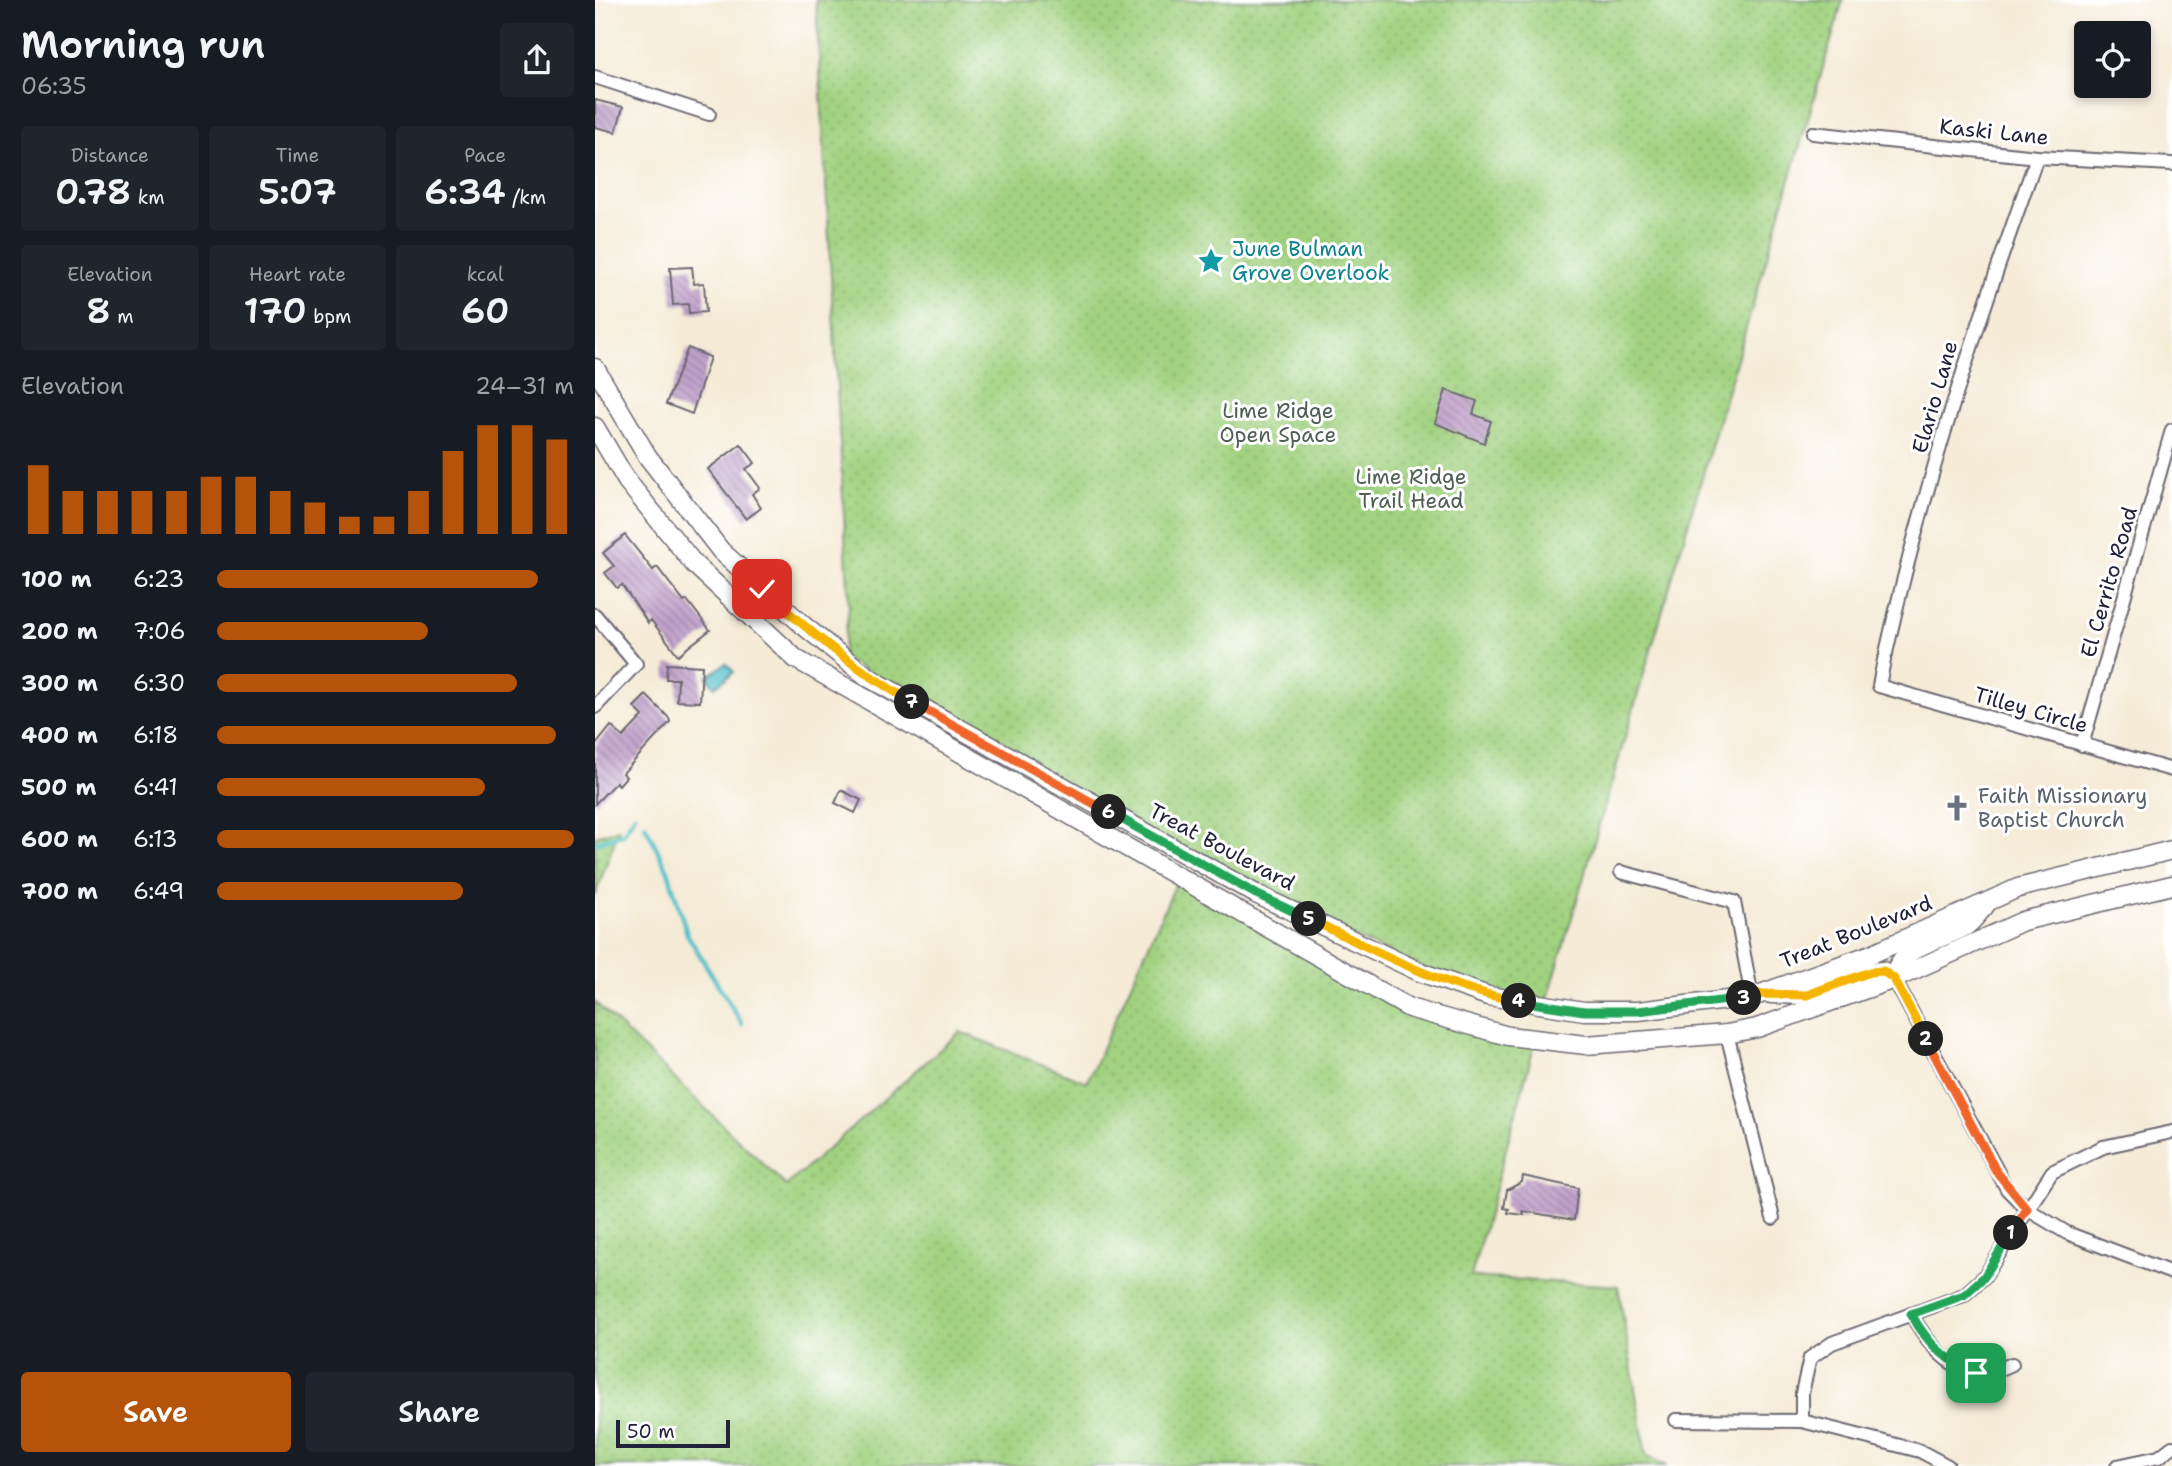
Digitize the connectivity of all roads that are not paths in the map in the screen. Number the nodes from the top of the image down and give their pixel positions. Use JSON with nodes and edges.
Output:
{"nodes":[{"id":1,"x":595,"y":77,"type":"edge"},
{"id":2,"x":709,"y":114,"type":"dead end"},
{"id":3,"x":1813,"y":133,"type":"dead end"},
{"id":4,"x":2037,"y":156,"type":"junction"},
{"id":5,"x":2172,"y":164,"type":"edge"},
{"id":6,"x":595,"y":368,"type":"edge"},
{"id":7,"x":595,"y":427,"type":"edge"},
{"id":8,"x":2172,"y":430,"type":"edge"},
{"id":9,"x":595,"y":615,"type":"edge"},
{"id":10,"x":1879,"y":686,"type":"joint"},
{"id":11,"x":595,"y":707,"type":"edge"},
{"id":12,"x":2083,"y":745,"type":"junction"},
{"id":13,"x":2172,"y":770,"type":"edge"},
{"id":14,"x":2172,"y":850,"type":"edge"},
{"id":15,"x":1621,"y":872,"type":"dead end"},
{"id":16,"x":2172,"y":885,"type":"edge"},
{"id":17,"x":1991,"y":900,"type":"junction"},
{"id":18,"x":1894,"y":979,"type":"junction"},
{"id":19,"x":1757,"y":995,"type":"junction"},
{"id":20,"x":1727,"y":1034,"type":"junction"},
{"id":21,"x":2172,"y":1132,"type":"edge"},
{"id":22,"x":2027,"y":1209,"type":"junction"},
{"id":23,"x":1773,"y":1218,"type":"dead end"},
{"id":24,"x":2172,"y":1273,"type":"edge"},
{"id":25,"x":1911,"y":1314,"type":"junction"},
{"id":26,"x":2012,"y":1364,"type":"dead end"},
{"id":27,"x":1676,"y":1420,"type":"dead end"},
{"id":28,"x":1802,"y":1421,"type":"junction"},
{"id":29,"x":2172,"y":1447,"type":"edge"},
{"id":30,"x":1948,"y":1466,"type":"edge"},
{"id":31,"x":2117,"y":1466,"type":"edge"}],
"edges":[{"from":1,"to":2,"type":"street"},
{"from":3,"to":4,"type":"street","name":"Kaski Lane"},
{"from":4,"to":5,"type":"street","name":"Kaski Lane"},
{"from":4,"to":10,"type":"street","name":"Elario Lane"},
{"from":6,"to":19,"type":"main road","name":"Treat Boulevard"},
{"from":7,"to":20,"type":"main road"},
{"from":8,"to":12,"type":"street","name":"El Cerrito Road"},
{"from":9,"to":11,"type":"street"},
{"from":10,"to":12,"type":"street","name":"Tilley Circle"},
{"from":12,"to":13,"type":"street","name":"Tilley Circle"},
{"from":14,"to":17,"type":"main road","name":"Treat Boulevard"},
{"from":15,"to":19,"type":"street"},
{"from":16,"to":18,"type":"main road"},
{"from":17,"to":18,"type":"main road"},
{"from":17,"to":19,"type":"main road","name":"Treat Boulevard"},
{"from":18,"to":19,"type":"main road"},
{"from":18,"to":20,"type":"main road"},
{"from":18,"to":22,"type":"street"},
{"from":20,"to":23,"type":"street"},
{"from":21,"to":22,"type":"street"},
{"from":22,"to":24,"type":"street"},
{"from":22,"to":25,"type":"street"},
{"from":25,"to":26,"type":"street"},
{"from":25,"to":28,"type":"street"},
{"from":27,"to":28,"type":"street"},
{"from":28,"to":30,"type":"street"},
{"from":29,"to":31,"type":"street"}]}
